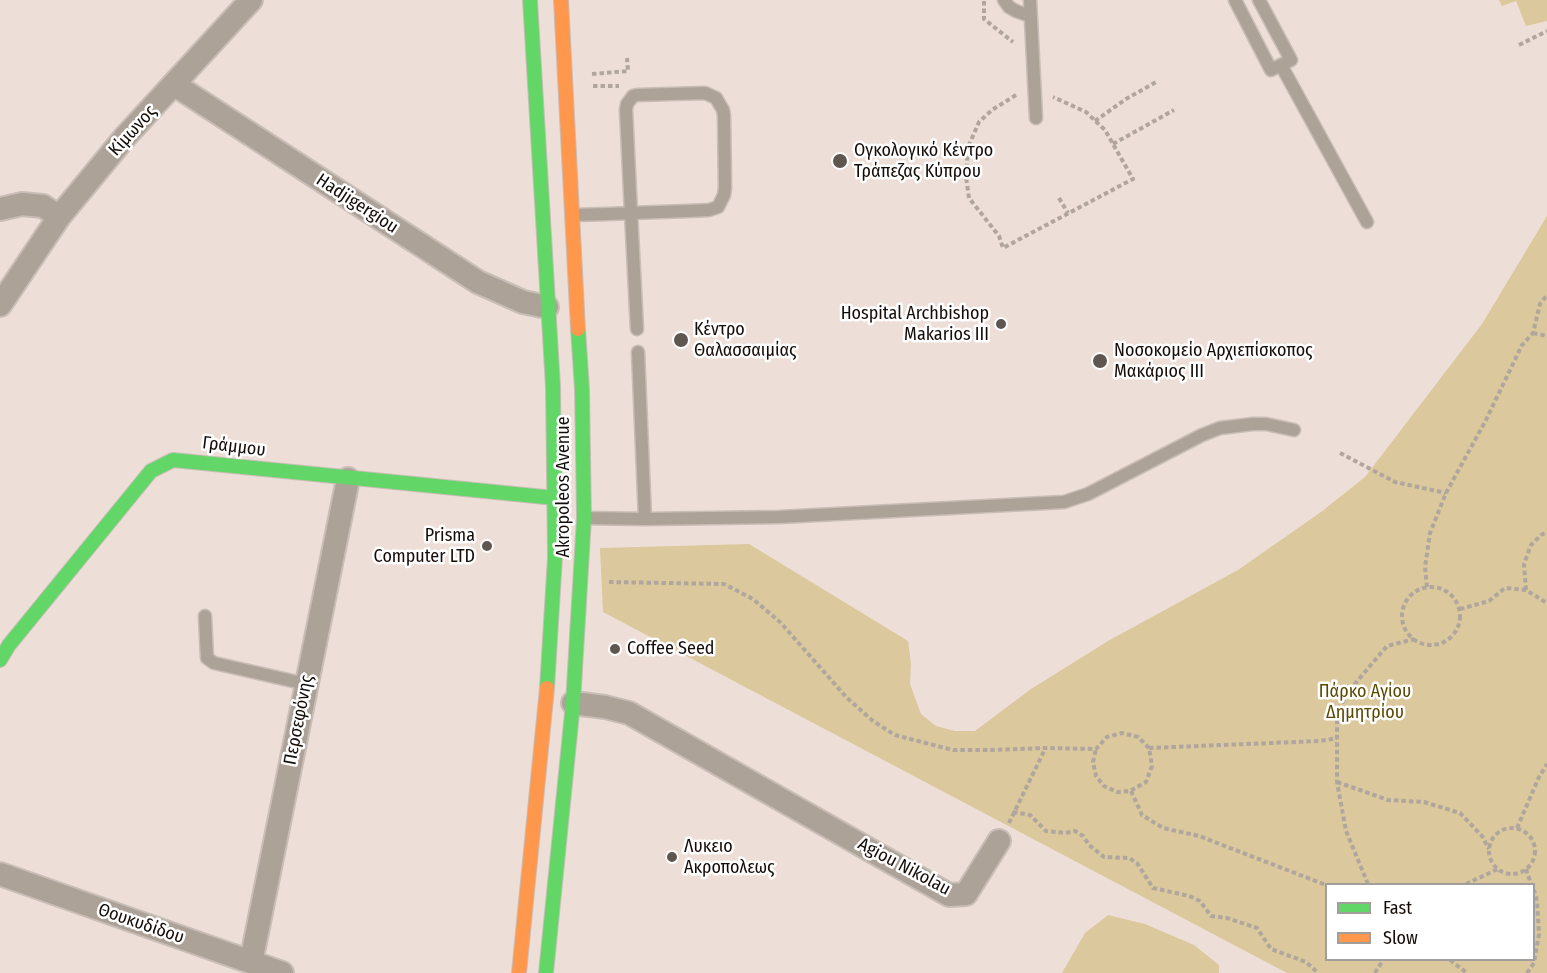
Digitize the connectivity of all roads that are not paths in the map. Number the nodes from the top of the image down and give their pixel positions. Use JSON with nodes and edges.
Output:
{"nodes":[{"id":1,"x":251,"y":0,"type":"edge"},
{"id":2,"x":530,"y":0,"type":"edge"},
{"id":3,"x":561,"y":0,"type":"edge"},
{"id":4,"x":1004,"y":0,"type":"edge"},
{"id":5,"x":1030,"y":0,"type":"edge"},
{"id":6,"x":1235,"y":0,"type":"edge"},
{"id":7,"x":1259,"y":0,"type":"edge"},
{"id":8,"x":1030,"y":16,"type":"junction"},
{"id":9,"x":1281,"y":65,"type":"junction"},
{"id":10,"x":175,"y":85,"type":"junction"},
{"id":11,"x":1036,"y":118,"type":"dead end"},
{"id":12,"x":0,"y":209,"type":"edge"},
{"id":13,"x":631,"y":213,"type":"junction"},
{"id":14,"x":557,"y":216,"type":"junction"},
{"id":15,"x":59,"y":217,"type":"junction"},
{"id":16,"x":1367,"y":222,"type":"dead end"},
{"id":17,"x":0,"y":305,"type":"edge"},
{"id":18,"x":547,"y":307,"type":"junction"},
{"id":19,"x":637,"y":329,"type":"dead end"},
{"id":20,"x":638,"y":352,"type":"dead end"},
{"id":21,"x":1294,"y":430,"type":"dead end"},
{"id":22,"x":348,"y":479,"type":"junction"},
{"id":23,"x":555,"y":498,"type":"junction"},
{"id":24,"x":584,"y":518,"type":"junction"},
{"id":25,"x":645,"y":519,"type":"junction"},
{"id":26,"x":206,"y":616,"type":"dead end"},
{"id":27,"x":0,"y":660,"type":"edge"},
{"id":28,"x":306,"y":684,"type":"junction"},
{"id":29,"x":573,"y":703,"type":"junction"},
{"id":30,"x":999,"y":841,"type":"road end"},
{"id":31,"x":0,"y":874,"type":"edge"},
{"id":32,"x":251,"y":962,"type":"junction"},
{"id":33,"x":282,"y":973,"type":"edge"},
{"id":34,"x":519,"y":973,"type":"edge"},
{"id":35,"x":546,"y":973,"type":"edge"}],
"edges":[{"from":1,"to":10,"type":"street","name":"Κίμωνος"},
{"from":2,"to":14,"type":"main road","name":"Akropoleos Avenue"},
{"from":3,"to":14,"type":"main road","name":"Akropoleos Avenue"},
{"from":4,"to":8,"type":"lane"},
{"from":5,"to":8,"type":"lane"},
{"from":6,"to":9,"type":"lane"},
{"from":7,"to":9,"type":"lane"},
{"from":8,"to":11,"type":"lane"},
{"from":9,"to":16,"type":"lane"},
{"from":10,"to":15,"type":"street","name":"Κίμωνος"},
{"from":10,"to":18,"type":"street","name":"Hadjigergiou"},
{"from":12,"to":15,"type":"street"},
{"from":13,"to":13,"type":"lane"},
{"from":13,"to":14,"type":"lane"},
{"from":13,"to":19,"type":"lane"},
{"from":14,"to":18,"type":"main road","name":"Akropoleos Avenue"},
{"from":14,"to":24,"type":"main road","name":"Akropoleos Avenue"},
{"from":15,"to":17,"type":"street","name":"Κίμωνος"},
{"from":18,"to":23,"type":"main road","name":"Akropoleos Avenue"},
{"from":20,"to":25,"type":"lane"},
{"from":21,"to":25,"type":"lane"},
{"from":22,"to":23,"type":"main road","name":"Γράμμου"},
{"from":22,"to":27,"type":"main road","name":"Γράμμου"},
{"from":22,"to":28,"type":"street","name":"Περσεφόνης"},
{"from":23,"to":34,"type":"main road","name":"Akropoleos Avenue"},
{"from":24,"to":25,"type":"lane"},
{"from":24,"to":29,"type":"main road","name":"Akropoleos Avenue"},
{"from":26,"to":28,"type":"lane"},
{"from":28,"to":32,"type":"street","name":"Περσεφόνης"},
{"from":29,"to":30,"type":"street","name":"Agiou Nikolau"},
{"from":29,"to":35,"type":"main road","name":"Akropoleos Avenue"},
{"from":31,"to":32,"type":"street","name":"Θουκυδίδου"},
{"from":32,"to":33,"type":"street","name":"Θουκυδίδου"}]}
